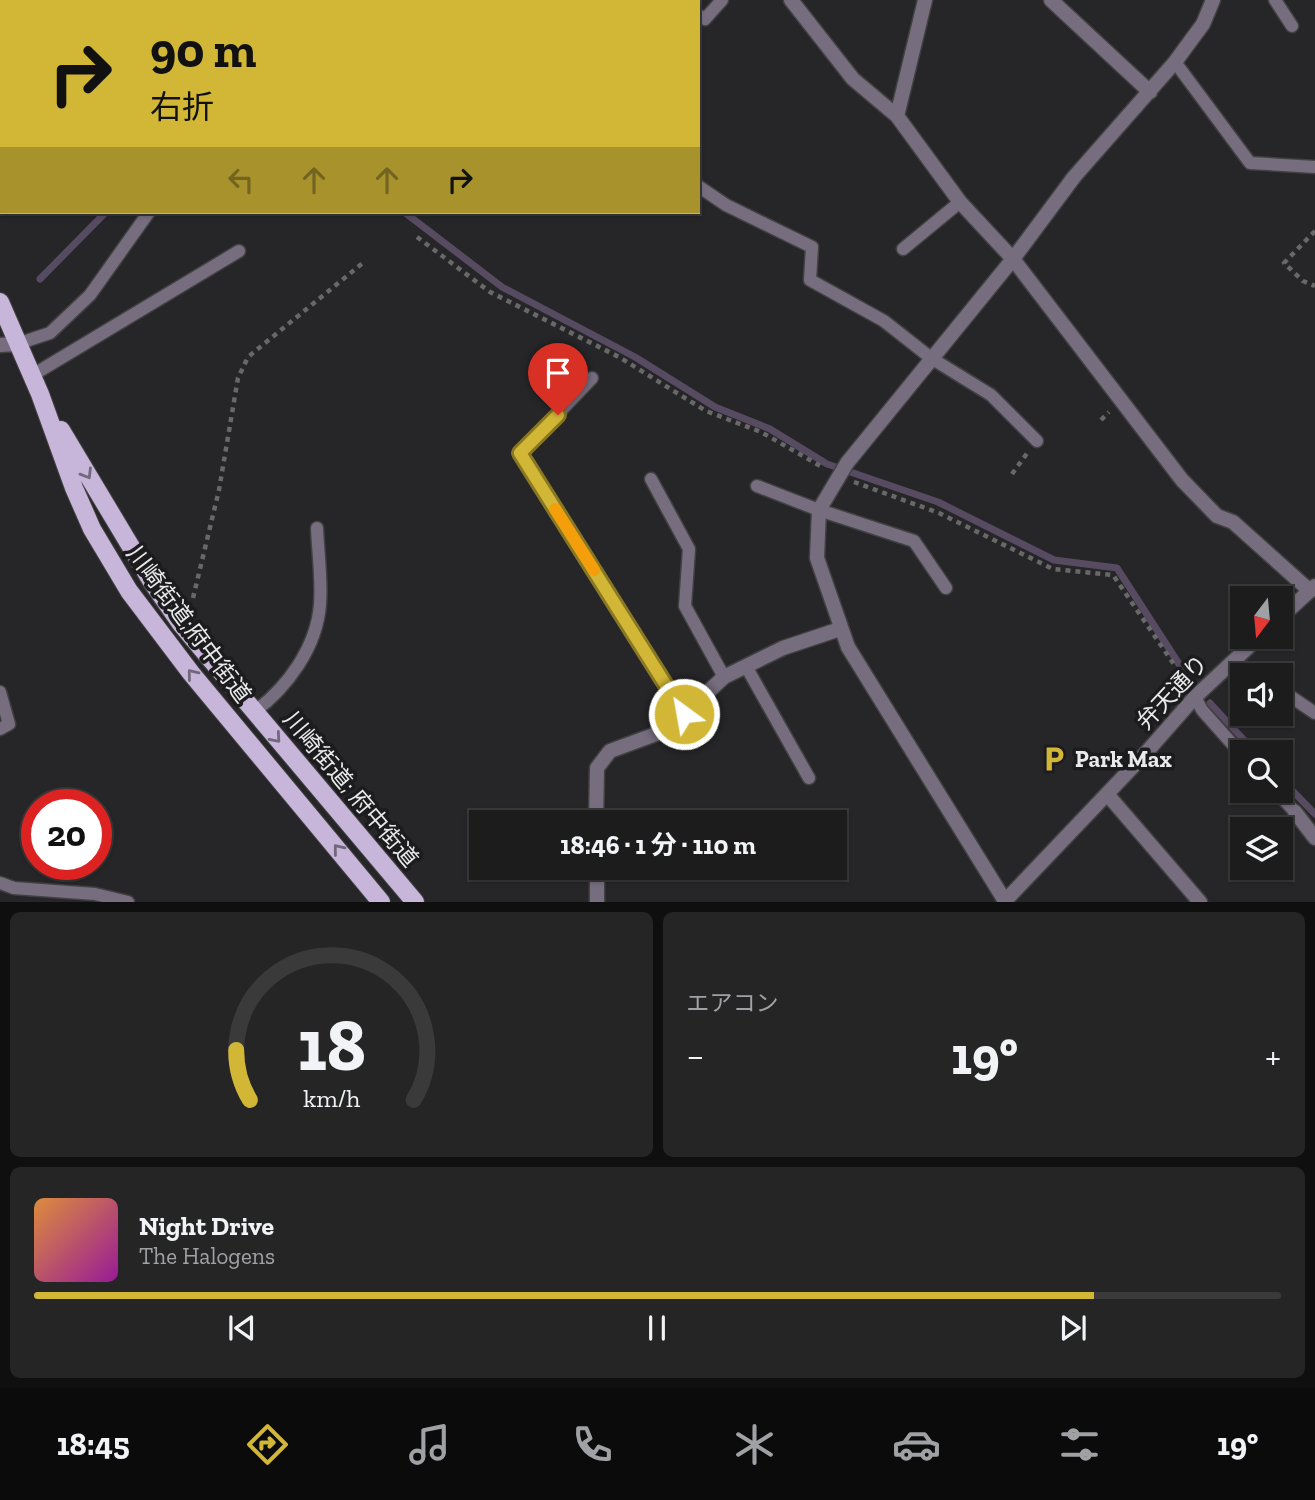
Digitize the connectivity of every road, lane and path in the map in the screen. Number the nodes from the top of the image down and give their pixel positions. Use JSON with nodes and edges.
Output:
{"nodes":[{"id":1,"x":722,"y":0,"type":"edge"},
{"id":2,"x":791,"y":0,"type":"edge"},
{"id":3,"x":925,"y":0,"type":"edge"},
{"id":4,"x":1051,"y":0,"type":"edge"},
{"id":5,"x":1213,"y":0,"type":"edge"},
{"id":6,"x":1275,"y":0,"type":"edge"},
{"id":7,"x":700,"y":16,"type":"edge"},
{"id":8,"x":1292,"y":26,"type":"dead end"},
{"id":9,"x":1175,"y":62,"type":"junction"},
{"id":10,"x":1150,"y":92,"type":"junction"},
{"id":11,"x":897,"y":116,"type":"junction"},
{"id":12,"x":1315,"y":167,"type":"edge"},
{"id":13,"x":700,"y":187,"type":"edge"},
{"id":14,"x":960,"y":202,"type":"junction"},
{"id":15,"x":148,"y":214,"type":"edge"},
{"id":16,"x":1315,"y":231,"type":"edge"},
{"id":17,"x":417,"y":237,"type":"dead end"},
{"id":18,"x":903,"y":249,"type":"dead end"},
{"id":19,"x":239,"y":251,"type":"dead end"},
{"id":20,"x":1013,"y":259,"type":"junction"},
{"id":21,"x":363,"y":262,"type":"dead end"},
{"id":22,"x":1315,"y":286,"type":"edge"},
{"id":23,"x":0,"y":302,"type":"edge"},
{"id":24,"x":9,"y":344,"type":"edge"},
{"id":25,"x":931,"y":358,"type":"junction"},
{"id":26,"x":31,"y":376,"type":"junction"},
{"id":27,"x":592,"y":378,"type":"dead end"},
{"id":28,"x":40,"y":394,"type":"junction"},
{"id":29,"x":1037,"y":441,"type":"joint"},
{"id":30,"x":1012,"y":474,"type":"dead end"},
{"id":31,"x":838,"y":477,"type":"junction"},
{"id":32,"x":651,"y":479,"type":"dead end"},
{"id":33,"x":757,"y":486,"type":"dead end"},
{"id":34,"x":819,"y":510,"type":"junction"},
{"id":35,"x":317,"y":528,"type":"dead end"},
{"id":36,"x":946,"y":588,"type":"dead end"},
{"id":37,"x":1314,"y":588,"type":"edge"},
{"id":38,"x":192,"y":598,"type":"dead end"},
{"id":39,"x":1293,"y":606,"type":"edge"},
{"id":40,"x":840,"y":629,"type":"junction"},
{"id":41,"x":1246,"y":649,"type":"edge"},
{"id":42,"x":1233,"y":661,"type":"junction"},
{"id":43,"x":1236,"y":663,"type":"edge"},
{"id":44,"x":747,"y":668,"type":"junction"},
{"id":45,"x":724,"y":677,"type":"junction"},
{"id":46,"x":0,"y":692,"type":"edge"},
{"id":47,"x":1195,"y":697,"type":"junction"},
{"id":48,"x":1293,"y":698,"type":"edge"},
{"id":49,"x":254,"y":712,"type":"junction"},
{"id":50,"x":1315,"y":713,"type":"edge"},
{"id":51,"x":684,"y":714,"type":"junction"},
{"id":52,"x":0,"y":729,"type":"edge"},
{"id":53,"x":1230,"y":742,"type":"edge"},
{"id":54,"x":808,"y":778,"type":"dead end"},
{"id":55,"x":1107,"y":794,"type":"junction"},
{"id":56,"x":1287,"y":803,"type":"edge"},
{"id":57,"x":596,"y":810,"type":"edge"},
{"id":58,"x":1295,"y":812,"type":"joint"},
{"id":59,"x":1315,"y":838,"type":"edge"},
{"id":60,"x":597,"y":880,"type":"edge"},
{"id":61,"x":0,"y":883,"type":"edge"},
{"id":62,"x":94,"y":897,"type":"edge"},
{"id":63,"x":128,"y":901,"type":"edge"},
{"id":64,"x":381,"y":901,"type":"edge"},
{"id":65,"x":415,"y":901,"type":"edge"},
{"id":66,"x":597,"y":901,"type":"edge"},
{"id":67,"x":1005,"y":901,"type":"edge"},
{"id":68,"x":1200,"y":901,"type":"edge"}],
"edges":[{"from":1,"to":7,"type":"lane"},
{"from":2,"to":11,"type":"street"},
{"from":3,"to":11,"type":"street"},
{"from":4,"to":10,"type":"street"},
{"from":5,"to":9,"type":"street"},
{"from":6,"to":8,"type":"lane"},
{"from":9,"to":10,"type":"street"},
{"from":9,"to":12,"type":"lane"},
{"from":10,"to":20,"type":"street"},
{"from":11,"to":14,"type":"street"},
{"from":13,"to":25,"type":"lane"},
{"from":14,"to":18,"type":"lane"},
{"from":14,"to":20,"type":"street"},
{"from":15,"to":24,"type":"lane"},
{"from":16,"to":22,"type":"path"},
{"from":17,"to":31,"type":"path"},
{"from":19,"to":26,"type":"lane"},
{"from":20,"to":25,"type":"street"},
{"from":20,"to":37,"type":"street"},
{"from":21,"to":38,"type":"path"},
{"from":23,"to":24,"type":"main road","name":"川崎街道;府中街道"},
{"from":24,"to":26,"type":"main road","name":"川崎街道;府中街道"},
{"from":25,"to":29,"type":"lane"},
{"from":25,"to":31,"type":"street"},
{"from":26,"to":28,"type":"main road","name":"川崎街道;府中街道"},
{"from":27,"to":51,"type":"lane"},
{"from":28,"to":49,"type":"main road","name":"川崎街道; 府中街道","one_way":true},
{"from":64,"to":28,"type":"main road","name":"川崎街道;府中街道","one_way":true},
{"from":29,"to":30,"type":"path"},
{"from":31,"to":34,"type":"street"},
{"from":31,"to":47,"type":"path"},
{"from":32,"to":45,"type":"lane"},
{"from":33,"to":34,"type":"lane"},
{"from":34,"to":36,"type":"lane"},
{"from":34,"to":40,"type":"street"},
{"from":35,"to":49,"type":"lane"},
{"from":37,"to":39,"type":"street"},
{"from":40,"to":44,"type":"street"},
{"from":40,"to":67,"type":"street"},
{"from":41,"to":42,"type":"street","name":"弁天通り"},
{"from":42,"to":43,"type":"lane"},
{"from":42,"to":47,"type":"street","name":"弁天通り"},
{"from":44,"to":45,"type":"street"},
{"from":44,"to":54,"type":"lane"},
{"from":45,"to":51,"type":"street"},
{"from":46,"to":52,"type":"lane"},
{"from":47,"to":53,"type":"lane"},
{"from":47,"to":55,"type":"street","name":"弁天通り"},
{"from":48,"to":50,"type":"lane"},
{"from":49,"to":65,"type":"main road","name":"川崎街道; 府中街道","one_way":true},
{"from":51,"to":57,"type":"street"},
{"from":55,"to":67,"type":"street","name":"弁天通り"},
{"from":55,"to":68,"type":"street"},
{"from":56,"to":58,"type":"lane"},
{"from":58,"to":59,"type":"street"},
{"from":60,"to":66,"type":"street"},
{"from":61,"to":62,"type":"lane"},
{"from":62,"to":63,"type":"lane"}]}
